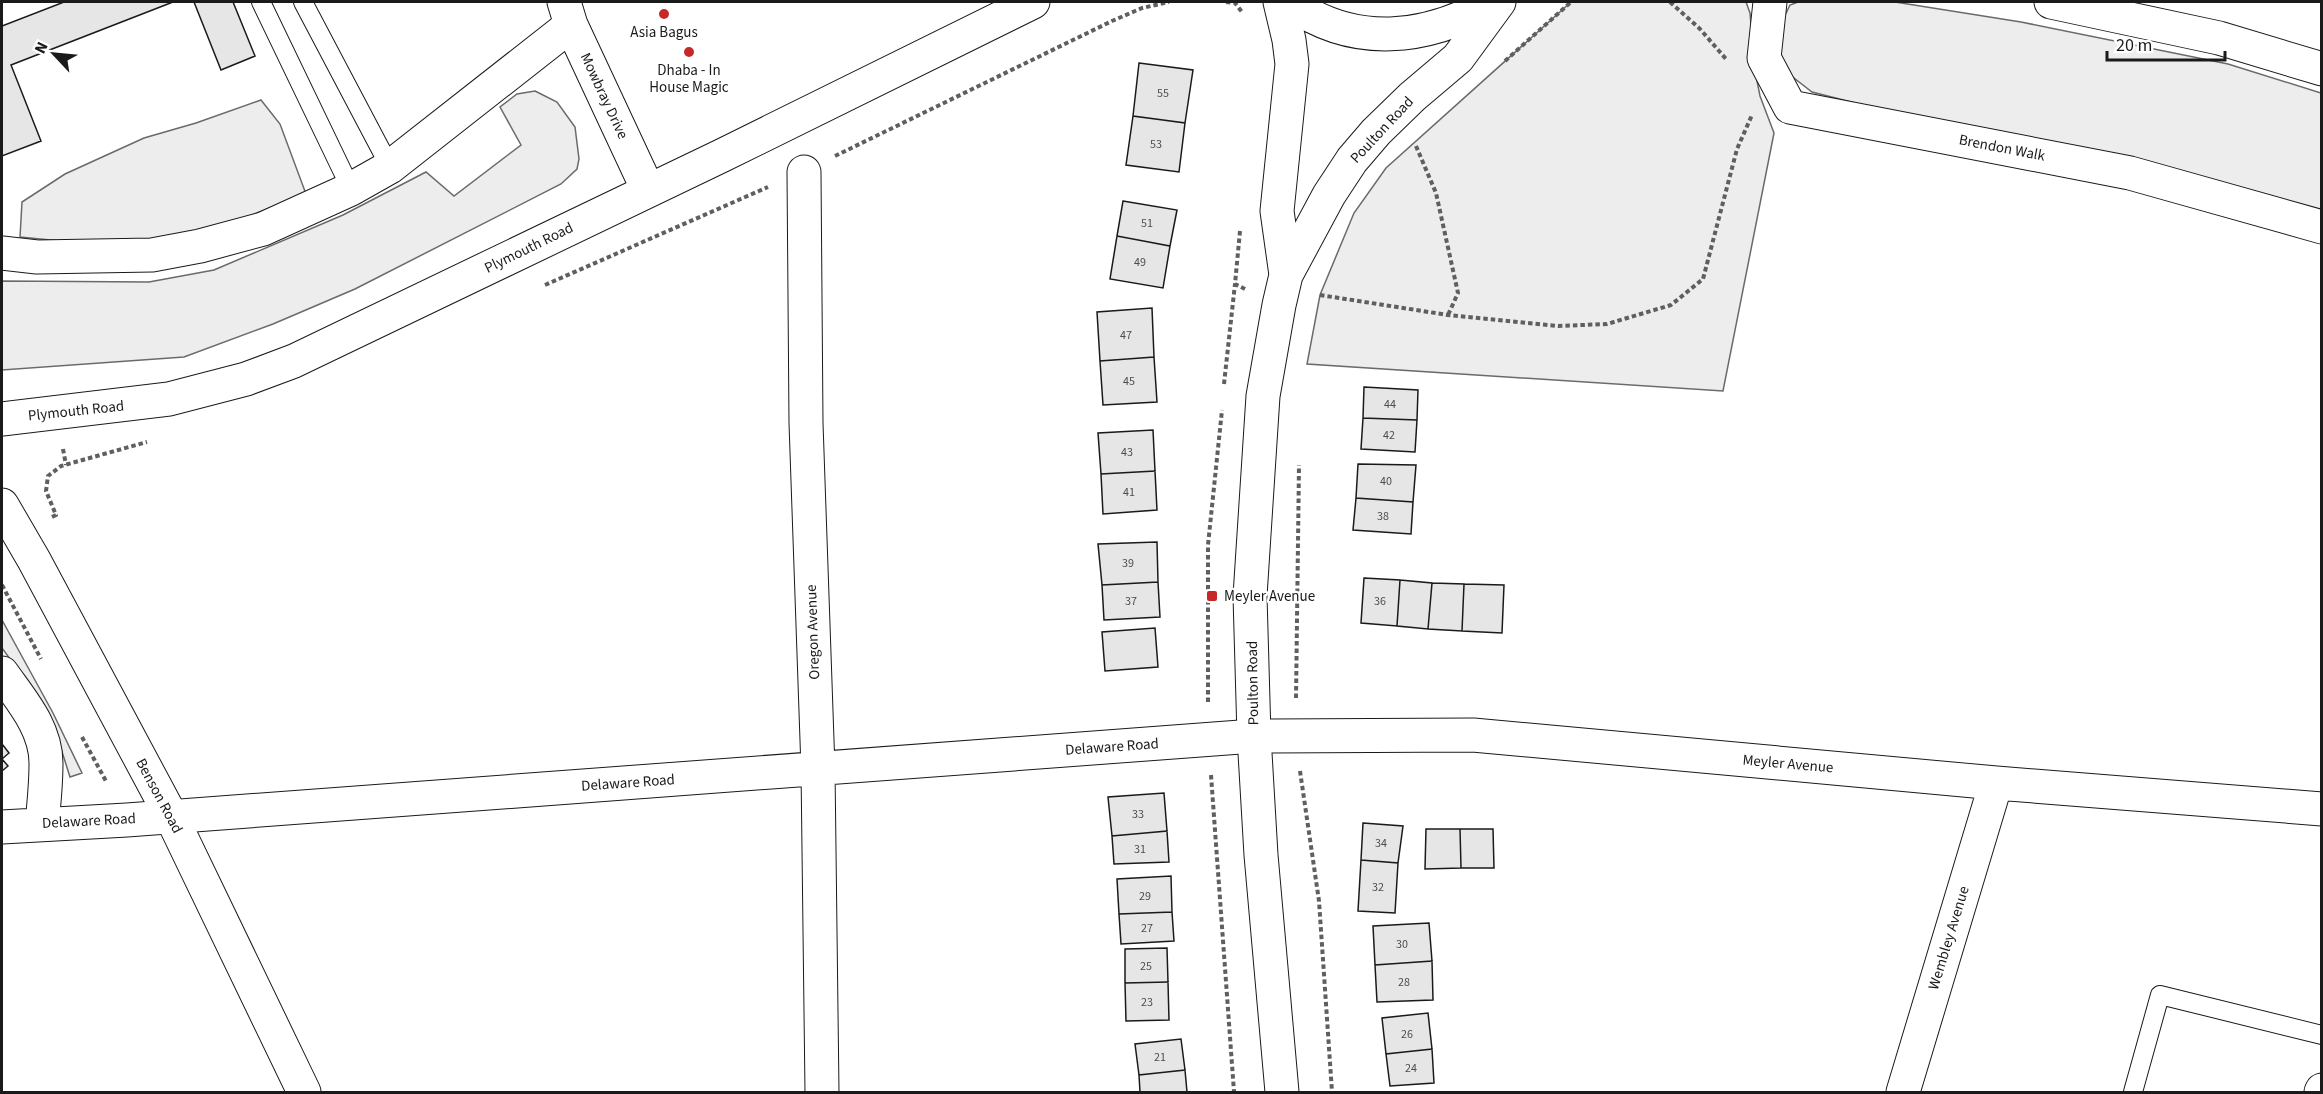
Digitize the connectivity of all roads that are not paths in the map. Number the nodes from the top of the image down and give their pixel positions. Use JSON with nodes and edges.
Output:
{"nodes":[{"id":1,"x":261,"y":2,"type":"edge"},
{"id":2,"x":303,"y":2,"type":"edge"},
{"id":3,"x":1034,"y":2,"type":"edge"},
{"id":4,"x":1280,"y":2,"type":"edge"},
{"id":5,"x":1289,"y":2,"type":"edge"},
{"id":6,"x":1493,"y":2,"type":"edge"},
{"id":7,"x":1499,"y":2,"type":"edge"},
{"id":8,"x":1770,"y":2,"type":"edge"},
{"id":9,"x":2051,"y":2,"type":"edge"},
{"id":10,"x":567,"y":13,"type":"edge"},
{"id":11,"x":2322,"y":69,"type":"edge"},
{"id":12,"x":390,"y":167,"type":"junction"},
{"id":13,"x":804,"y":172,"type":"dead end"},
{"id":14,"x":351,"y":189,"type":"junction"},
{"id":15,"x":648,"y":190,"type":"junction"},
{"id":16,"x":2322,"y":228,"type":"edge"},
{"id":17,"x":2,"y":253,"type":"edge"},
{"id":18,"x":1286,"y":275,"type":"junction"},
{"id":19,"x":2,"y":419,"type":"edge"},
{"id":20,"x":2,"y":505,"type":"edge"},
{"id":21,"x":2,"y":673,"type":"edge"},
{"id":22,"x":1254,"y":736,"type":"junction"},
{"id":23,"x":818,"y":769,"type":"junction"},
{"id":24,"x":1996,"y":783,"type":"junction"},
{"id":25,"x":2322,"y":809,"type":"edge"},
{"id":26,"x":171,"y":816,"type":"junction"},
{"id":27,"x":42,"y":823,"type":"junction"},
{"id":28,"x":2,"y":827,"type":"edge"},
{"id":29,"x":2322,"y":1035,"type":"edge"},
{"id":30,"x":304,"y":1092,"type":"edge"},
{"id":31,"x":822,"y":1092,"type":"edge"},
{"id":32,"x":1282,"y":1092,"type":"edge"},
{"id":33,"x":1903,"y":1092,"type":"edge"},
{"id":34,"x":2133,"y":1092,"type":"edge"}],
"edges":[{"from":1,"to":14,"type":"lane"},
{"from":2,"to":12,"type":"lane"},
{"from":3,"to":15,"type":"street","name":"Plymouth Road"},
{"from":4,"to":18,"type":"street","name":"Poulton Road"},
{"from":5,"to":6,"type":"street"},
{"from":7,"to":18,"type":"street","name":"Poulton Road"},
{"from":8,"to":16,"type":"street","name":"Brendon Walk"},
{"from":9,"to":11,"type":"street"},
{"from":10,"to":12,"type":"street"},
{"from":10,"to":15,"type":"street","name":"Mowbray Drive"},
{"from":12,"to":14,"type":"street"},
{"from":13,"to":23,"type":"street","name":"Oregon Avenue"},
{"from":14,"to":17,"type":"street"},
{"from":15,"to":19,"type":"street","name":"Plymouth Road"},
{"from":18,"to":22,"type":"street","name":"Poulton Road"},
{"from":20,"to":26,"type":"street","name":"Benson Road"},
{"from":21,"to":27,"type":"street"},
{"from":22,"to":23,"type":"street","name":"Delaware Road"},
{"from":22,"to":24,"type":"street","name":"Meyler Avenue"},
{"from":22,"to":32,"type":"street","name":"Poulton Road"},
{"from":23,"to":26,"type":"street","name":"Delaware Road"},
{"from":23,"to":31,"type":"street","name":"Oregon Avenue"},
{"from":24,"to":25,"type":"street","name":"Meyler Avenue"},
{"from":24,"to":33,"type":"street","name":"Wembley Avenue"},
{"from":26,"to":27,"type":"street","name":"Delaware Road"},
{"from":26,"to":30,"type":"street","name":"Benson Road"},
{"from":27,"to":28,"type":"street","name":"Delaware Road"},
{"from":29,"to":34,"type":"lane"}]}
